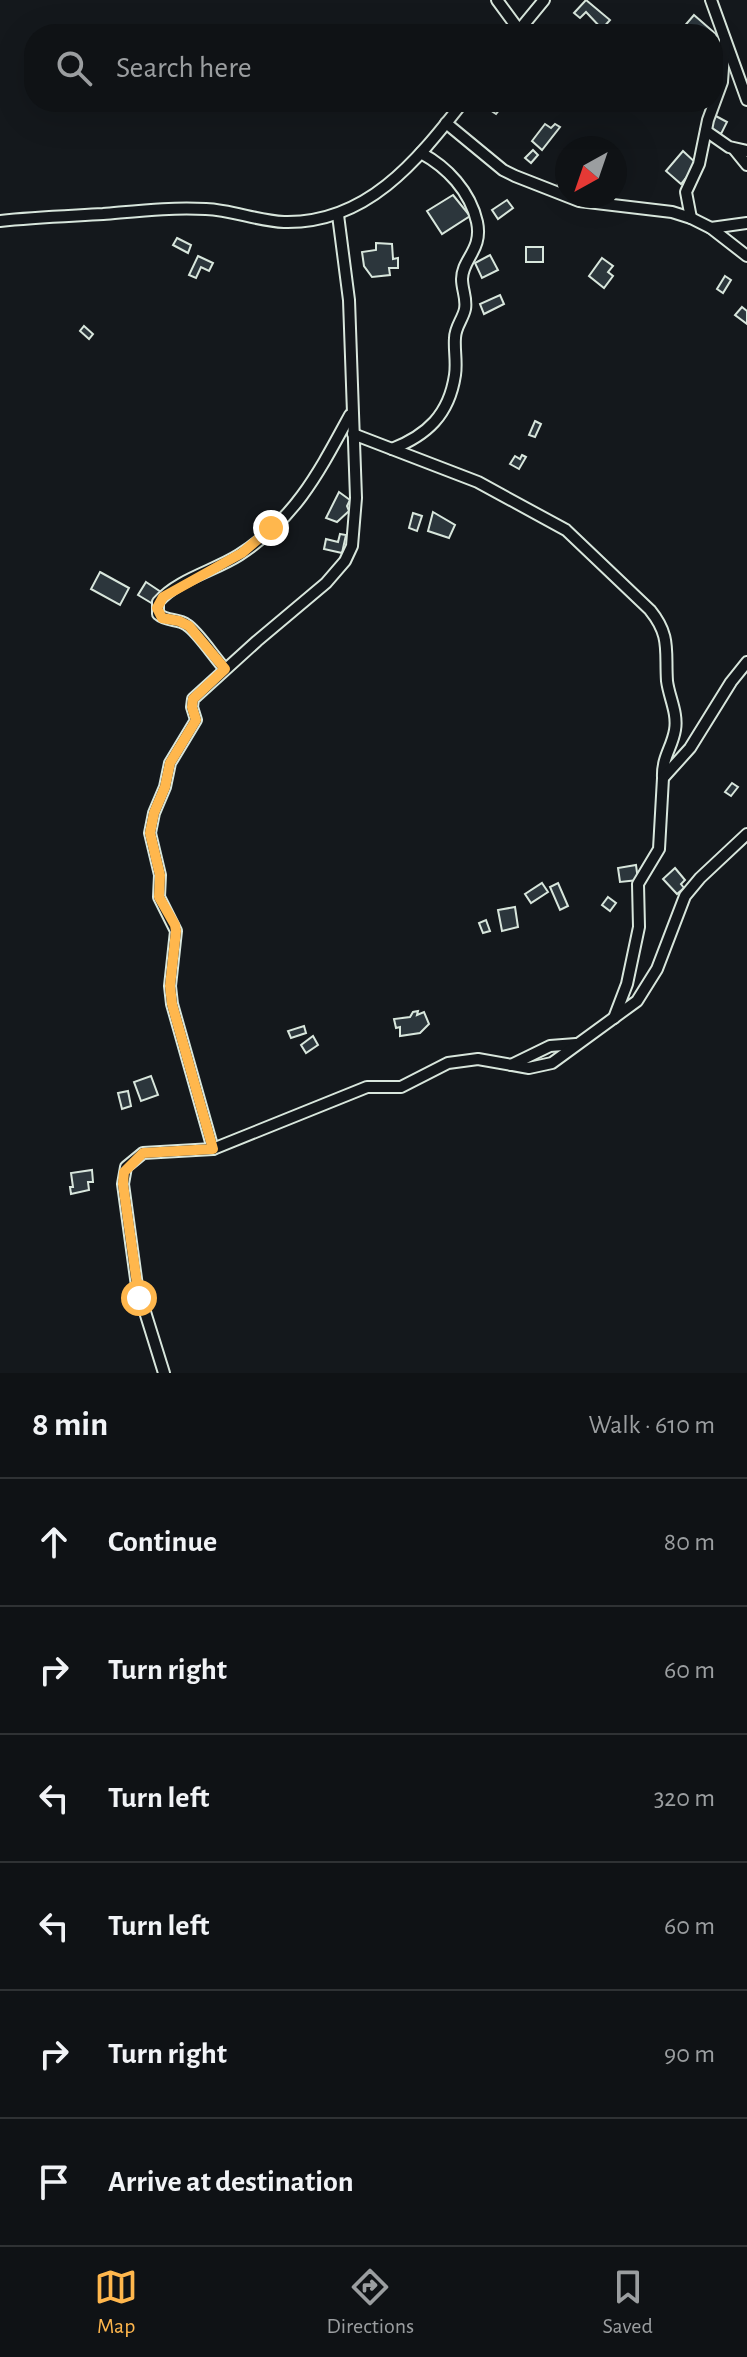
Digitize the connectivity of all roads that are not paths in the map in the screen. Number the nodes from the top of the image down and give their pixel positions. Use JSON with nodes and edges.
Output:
{"nodes":[{"id":1,"x":497,"y":0,"type":"edge"},
{"id":2,"x":544,"y":0,"type":"edge"},
{"id":3,"x":711,"y":0,"type":"edge"},
{"id":4,"x":513,"y":24,"type":"edge"},
{"id":5,"x":524,"y":24,"type":"edge"},
{"id":6,"x":719,"y":24,"type":"edge"},
{"id":7,"x":723,"y":34,"type":"edge"},
{"id":8,"x":725,"y":40,"type":"junction"},
{"id":9,"x":723,"y":68,"type":"edge"},
{"id":10,"x":747,"y":100,"type":"edge"},
{"id":11,"x":455,"y":112,"type":"edge"},
{"id":12,"x":712,"y":112,"type":"edge"},
{"id":13,"x":446,"y":123,"type":"junction"},
{"id":14,"x":706,"y":131,"type":"junction"},
{"id":15,"x":734,"y":149,"type":"junction"},
{"id":16,"x":747,"y":151,"type":"edge"},
{"id":17,"x":421,"y":153,"type":"junction"},
{"id":18,"x":747,"y":165,"type":"edge"},
{"id":19,"x":338,"y":215,"type":"junction"},
{"id":20,"x":691,"y":218,"type":"junction"},
{"id":21,"x":0,"y":221,"type":"edge"},
{"id":22,"x":747,"y":223,"type":"edge"},
{"id":23,"x":711,"y":228,"type":"junction"},
{"id":24,"x":747,"y":256,"type":"edge"},
{"id":25,"x":352,"y":412,"type":"junction"},
{"id":26,"x":353,"y":434,"type":"junction"},
{"id":27,"x":392,"y":449,"type":"junction"},
{"id":28,"x":747,"y":662,"type":"edge"},
{"id":29,"x":225,"y":669,"type":"junction"},
{"id":30,"x":663,"y":778,"type":"junction"},
{"id":31,"x":747,"y":834,"type":"edge"},
{"id":32,"x":613,"y":1020,"type":"junction"},
{"id":33,"x":213,"y":1149,"type":"junction"},
{"id":34,"x":164,"y":1373,"type":"edge"}],
"edges":[{"from":1,"to":4,"type":"street"},
{"from":2,"to":5,"type":"street"},
{"from":3,"to":6,"type":"street"},
{"from":7,"to":8,"type":"street"},
{"from":8,"to":9,"type":"street"},
{"from":8,"to":10,"type":"street"},
{"from":11,"to":13,"type":"street"},
{"from":12,"to":14,"type":"street"},
{"from":13,"to":17,"type":"street"},
{"from":13,"to":20,"type":"street"},
{"from":14,"to":15,"type":"street"},
{"from":14,"to":20,"type":"street"},
{"from":15,"to":16,"type":"street"},
{"from":15,"to":18,"type":"street"},
{"from":17,"to":19,"type":"street"},
{"from":17,"to":27,"type":"street"},
{"from":19,"to":21,"type":"street"},
{"from":19,"to":25,"type":"street"},
{"from":20,"to":23,"type":"street"},
{"from":22,"to":23,"type":"street"},
{"from":23,"to":24,"type":"street"},
{"from":25,"to":26,"type":"street"},
{"from":25,"to":29,"type":"street"},
{"from":26,"to":27,"type":"street"},
{"from":26,"to":29,"type":"street"},
{"from":27,"to":30,"type":"street"},
{"from":28,"to":30,"type":"street"},
{"from":29,"to":33,"type":"street"},
{"from":30,"to":32,"type":"street"},
{"from":31,"to":32,"type":"street"},
{"from":32,"to":33,"type":"street"},
{"from":33,"to":34,"type":"street"}]}
